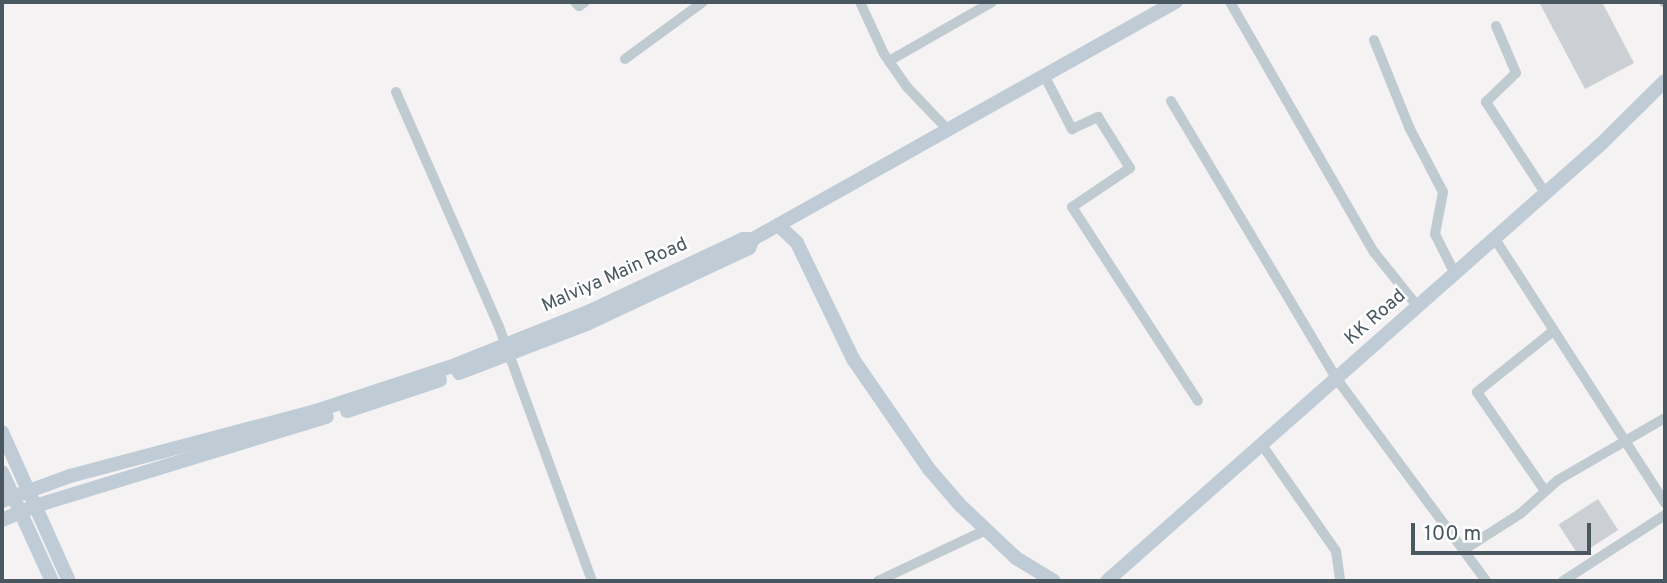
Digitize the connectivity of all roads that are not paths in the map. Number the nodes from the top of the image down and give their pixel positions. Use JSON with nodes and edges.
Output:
{"nodes":[{"id":1,"x":575,"y":2,"type":"edge"},
{"id":2,"x":584,"y":2,"type":"edge"},
{"id":3,"x":702,"y":2,"type":"edge"},
{"id":4,"x":862,"y":2,"type":"edge"},
{"id":5,"x":992,"y":2,"type":"edge"},
{"id":6,"x":1176,"y":2,"type":"edge"},
{"id":7,"x":1230,"y":2,"type":"edge"},
{"id":8,"x":1496,"y":26,"type":"dead end"},
{"id":9,"x":1374,"y":40,"type":"dead end"},
{"id":10,"x":625,"y":58,"type":"dead end"},
{"id":11,"x":889,"y":61,"type":"junction"},
{"id":12,"x":1045,"y":77,"type":"junction"},
{"id":13,"x":1665,"y":80,"type":"edge"},
{"id":14,"x":396,"y":92,"type":"dead end"},
{"id":15,"x":1171,"y":101,"type":"dead end"},
{"id":16,"x":949,"y":131,"type":"junction"},
{"id":17,"x":1545,"y":193,"type":"junction"},
{"id":18,"x":778,"y":226,"type":"junction"},
{"id":19,"x":1495,"y":239,"type":"junction"},
{"id":20,"x":1455,"y":274,"type":"junction"},
{"id":21,"x":1418,"y":307,"type":"junction"},
{"id":22,"x":1552,"y":332,"type":"junction"},
{"id":23,"x":507,"y":351,"type":"junction"},
{"id":24,"x":1336,"y":378,"type":"junction"},
{"id":25,"x":1198,"y":401,"type":"dead end"},
{"id":26,"x":317,"y":415,"type":"junction"},
{"id":27,"x":1665,"y":418,"type":"edge"},
{"id":28,"x":2,"y":432,"type":"edge"},
{"id":29,"x":1625,"y":443,"type":"junction"},
{"id":30,"x":1262,"y":445,"type":"junction"},
{"id":31,"x":2,"y":472,"type":"edge"},
{"id":32,"x":28,"y":490,"type":"junction"},
{"id":33,"x":1545,"y":491,"type":"junction"},
{"id":34,"x":7,"y":499,"type":"edge"},
{"id":35,"x":1665,"y":503,"type":"edge"},
{"id":36,"x":28,"y":509,"type":"junction"},
{"id":37,"x":1665,"y":515,"type":"edge"},
{"id":38,"x":2,"y":520,"type":"edge"},
{"id":39,"x":986,"y":530,"type":"junction"},
{"id":40,"x":1465,"y":548,"type":"junction"},
{"id":41,"x":52,"y":581,"type":"edge"},
{"id":42,"x":69,"y":581,"type":"edge"},
{"id":43,"x":592,"y":581,"type":"edge"},
{"id":44,"x":878,"y":581,"type":"edge"},
{"id":45,"x":1054,"y":581,"type":"edge"},
{"id":46,"x":1107,"y":581,"type":"edge"},
{"id":47,"x":1340,"y":581,"type":"edge"},
{"id":48,"x":1486,"y":581,"type":"edge"},
{"id":49,"x":1563,"y":581,"type":"edge"}],
"edges":[{"from":1,"to":2,"type":"street"},
{"from":3,"to":10,"type":"street"},
{"from":4,"to":11,"type":"street"},
{"from":5,"to":11,"type":"street"},
{"from":6,"to":12,"type":"street"},
{"from":7,"to":21,"type":"street"},
{"from":8,"to":17,"type":"street"},
{"from":9,"to":20,"type":"street"},
{"from":11,"to":16,"type":"street"},
{"from":12,"to":16,"type":"street"},
{"from":12,"to":25,"type":"street"},
{"from":13,"to":17,"type":"street","name":"KK Road"},
{"from":14,"to":23,"type":"street"},
{"from":15,"to":24,"type":"street"},
{"from":16,"to":18,"type":"street"},
{"from":17,"to":19,"type":"street","name":"KK Road"},
{"from":18,"to":23,"type":"street"},
{"from":18,"to":39,"type":"street"},
{"from":19,"to":20,"type":"street","name":"KK Road"},
{"from":19,"to":22,"type":"street"},
{"from":20,"to":21,"type":"street","name":"KK Road"},
{"from":21,"to":24,"type":"street","name":"KK Road"},
{"from":22,"to":29,"type":"street"},
{"from":22,"to":33,"type":"street"},
{"from":23,"to":26,"type":"street"},
{"from":23,"to":43,"type":"street"},
{"from":24,"to":30,"type":"street","name":"KK Road"},
{"from":24,"to":40,"type":"street"},
{"from":26,"to":32,"type":"street"},
{"from":26,"to":36,"type":"street"},
{"from":27,"to":29,"type":"street"},
{"from":28,"to":32,"type":"street"},
{"from":29,"to":33,"type":"street"},
{"from":29,"to":35,"type":"street"},
{"from":30,"to":46,"type":"street","name":"KK Road"},
{"from":30,"to":47,"type":"street"},
{"from":31,"to":34,"type":"street"},
{"from":32,"to":34,"type":"street"},
{"from":32,"to":36,"type":"street"},
{"from":33,"to":40,"type":"street"},
{"from":34,"to":36,"type":"street"},
{"from":36,"to":38,"type":"street"},
{"from":36,"to":41,"type":"street"},
{"from":36,"to":42,"type":"street"},
{"from":37,"to":49,"type":"street"},
{"from":39,"to":44,"type":"street"},
{"from":39,"to":45,"type":"street"},
{"from":40,"to":48,"type":"street"}]}
